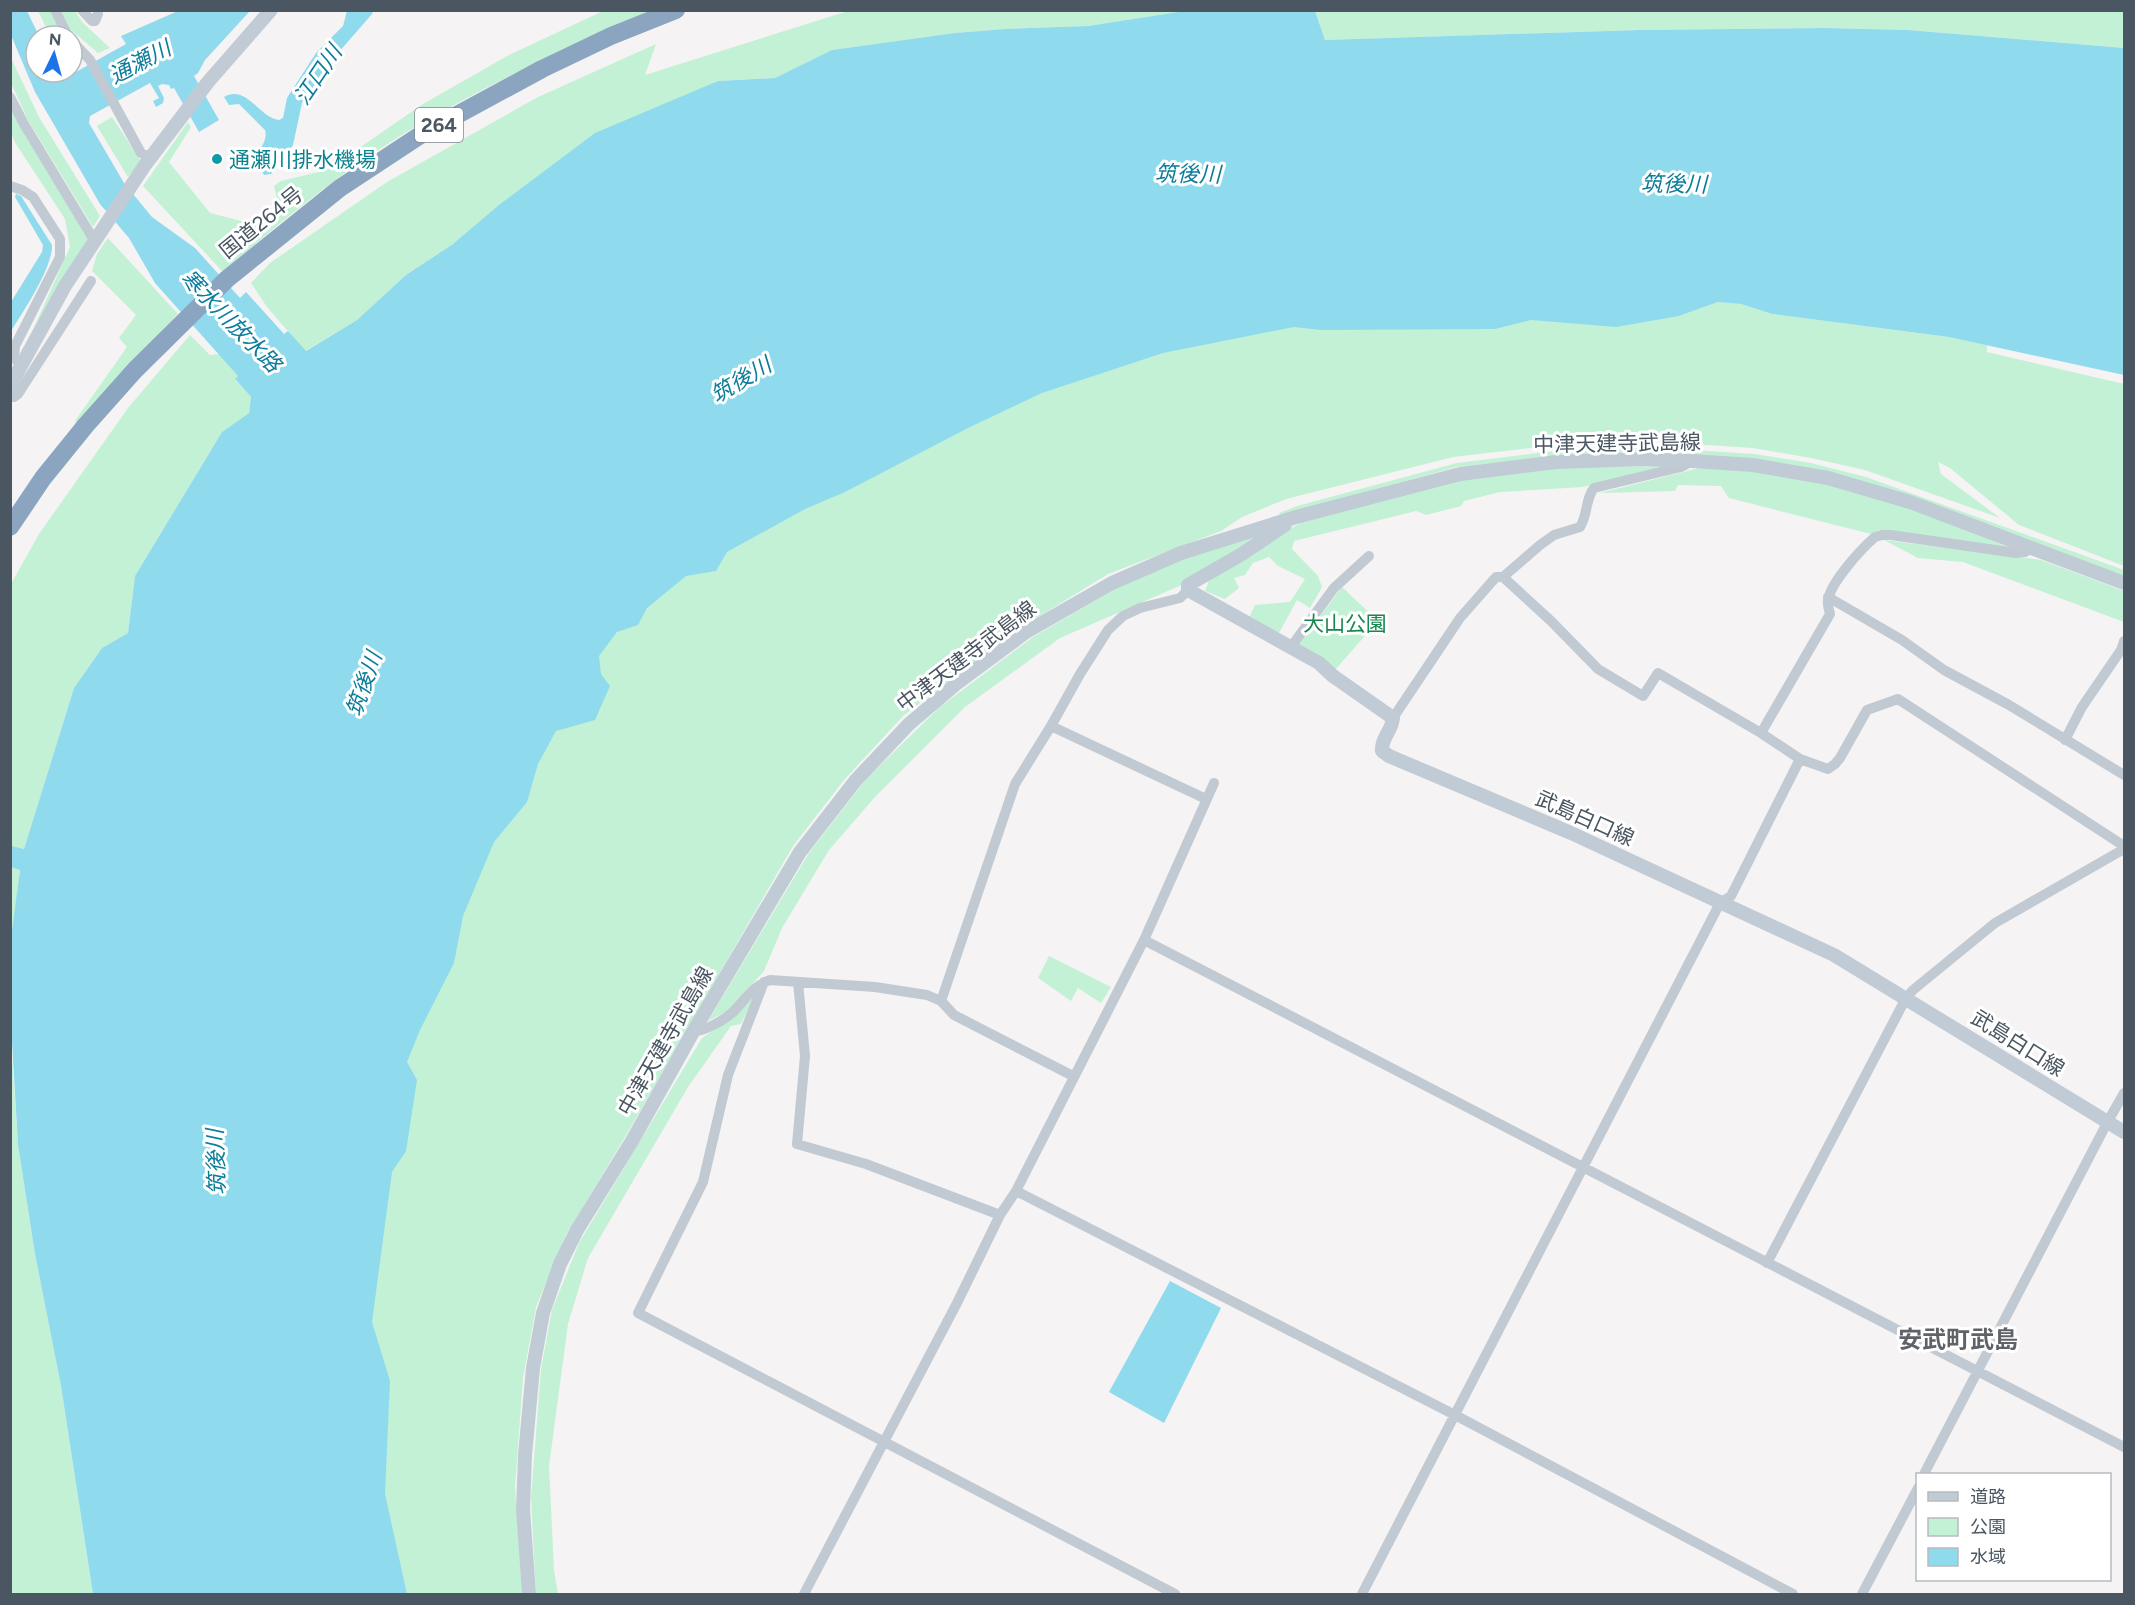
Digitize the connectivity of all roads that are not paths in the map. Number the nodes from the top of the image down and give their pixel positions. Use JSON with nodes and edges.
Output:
{"nodes":[{"id":1,"x":55,"y":10,"type":"edge"},
{"id":2,"x":82,"y":10,"type":"edge"},
{"id":3,"x":271,"y":10,"type":"edge"},
{"id":4,"x":676,"y":10,"type":"edge"},
{"id":5,"x":101,"y":14,"type":"edge"},
{"id":6,"x":62,"y":24,"type":"edge"},
{"id":7,"x":84,"y":54,"type":"edge"},
{"id":8,"x":10,"y":97,"type":"edge"},
{"id":9,"x":147,"y":161,"type":"junction"},
{"id":10,"x":10,"y":186,"type":"edge"},
{"id":11,"x":95,"y":238,"type":"junction"},
{"id":12,"x":91,"y":281,"type":"dead end"},
{"id":13,"x":21,"y":367,"type":"junction"},
{"id":14,"x":10,"y":386,"type":"edge"},
{"id":15,"x":10,"y":395,"type":"edge"},
{"id":16,"x":1692,"y":461,"type":"junction"},
{"id":17,"x":1296,"y":517,"type":"junction"},
{"id":18,"x":10,"y":527,"type":"edge"},
{"id":19,"x":2031,"y":548,"type":"junction"},
{"id":20,"x":1369,"y":556,"type":"dead end"},
{"id":21,"x":1503,"y":577,"type":"junction"},
{"id":22,"x":2124,"y":584,"type":"edge"},
{"id":23,"x":1188,"y":590,"type":"junction"},
{"id":24,"x":1828,"y":597,"type":"junction"},
{"id":25,"x":2124,"y":641,"type":"edge"},
{"id":26,"x":1292,"y":647,"type":"junction"},
{"id":27,"x":1393,"y":718,"type":"junction"},
{"id":28,"x":1051,"y":726,"type":"junction"},
{"id":29,"x":1761,"y":733,"type":"junction"},
{"id":30,"x":2065,"y":740,"type":"junction"},
{"id":31,"x":1800,"y":759,"type":"junction"},
{"id":32,"x":2124,"y":775,"type":"edge"},
{"id":33,"x":1214,"y":783,"type":"dead end"},
{"id":34,"x":1206,"y":799,"type":"junction"},
{"id":35,"x":2124,"y":847,"type":"edge"},
{"id":36,"x":1720,"y":903,"type":"junction"},
{"id":37,"x":1144,"y":940,"type":"junction"},
{"id":38,"x":765,"y":982,"type":"junction"},
{"id":39,"x":798,"y":982,"type":"junction"},
{"id":40,"x":1906,"y":998,"type":"junction"},
{"id":41,"x":941,"y":1001,"type":"junction"},
{"id":42,"x":693,"y":1032,"type":"junction"},
{"id":43,"x":1073,"y":1076,"type":"junction"},
{"id":44,"x":2124,"y":1093,"type":"edge"},
{"id":45,"x":2107,"y":1123,"type":"junction"},
{"id":46,"x":2124,"y":1132,"type":"edge"},
{"id":47,"x":1582,"y":1166,"type":"junction"},
{"id":48,"x":1016,"y":1191,"type":"junction"},
{"id":49,"x":1000,"y":1215,"type":"junction"},
{"id":50,"x":1767,"y":1263,"type":"junction"},
{"id":51,"x":1977,"y":1372,"type":"junction"},
{"id":52,"x":1455,"y":1415,"type":"junction"},
{"id":53,"x":884,"y":1442,"type":"junction"},
{"id":54,"x":2124,"y":1447,"type":"edge"},
{"id":55,"x":1925,"y":1473,"type":"edge"},
{"id":56,"x":1916,"y":1490,"type":"edge"},
{"id":57,"x":529,"y":1594,"type":"edge"},
{"id":58,"x":804,"y":1594,"type":"edge"},
{"id":59,"x":1175,"y":1594,"type":"edge"},
{"id":60,"x":1362,"y":1594,"type":"edge"},
{"id":61,"x":1793,"y":1594,"type":"edge"},
{"id":62,"x":1863,"y":1594,"type":"edge"}],
"edges":[{"from":1,"to":6,"type":"street"},
{"from":2,"to":5,"type":"street"},
{"from":3,"to":9,"type":"main road"},
{"from":4,"to":18,"type":"highway","name":"国道264号","number":"264"},
{"from":7,"to":9,"type":"street"},
{"from":8,"to":11,"type":"street"},
{"from":9,"to":11,"type":"main road"},
{"from":10,"to":13,"type":"street"},
{"from":11,"to":13,"type":"main road"},
{"from":12,"to":15,"type":"street"},
{"from":13,"to":14,"type":"main road"},
{"from":16,"to":17,"type":"main road","name":"中津天建寺武島線"},
{"from":16,"to":19,"type":"main road","name":"中津天建寺武島線"},
{"from":16,"to":21,"type":"street"},
{"from":17,"to":23,"type":"main road"},
{"from":17,"to":42,"type":"main road","name":"中津天建寺武島線"},
{"from":19,"to":22,"type":"main road","name":"中津天建寺武島線"},
{"from":19,"to":24,"type":"street"},
{"from":20,"to":26,"type":"street"},
{"from":21,"to":27,"type":"street"},
{"from":21,"to":29,"type":"street"},
{"from":23,"to":26,"type":"main road"},
{"from":23,"to":28,"type":"street"},
{"from":24,"to":29,"type":"street"},
{"from":24,"to":30,"type":"street"},
{"from":25,"to":30,"type":"street"},
{"from":26,"to":27,"type":"main road"},
{"from":27,"to":36,"type":"main road","name":"武島白口線"},
{"from":28,"to":34,"type":"street"},
{"from":28,"to":41,"type":"street"},
{"from":29,"to":31,"type":"street"},
{"from":30,"to":32,"type":"street"},
{"from":31,"to":35,"type":"street"},
{"from":31,"to":36,"type":"street"},
{"from":33,"to":34,"type":"street"},
{"from":34,"to":37,"type":"street"},
{"from":35,"to":40,"type":"street"},
{"from":36,"to":40,"type":"main road","name":"武島白口線"},
{"from":36,"to":47,"type":"street"},
{"from":37,"to":43,"type":"street"},
{"from":37,"to":47,"type":"street"},
{"from":38,"to":39,"type":"street"},
{"from":38,"to":42,"type":"street"},
{"from":38,"to":53,"type":"street"},
{"from":39,"to":41,"type":"street"},
{"from":39,"to":49,"type":"street"},
{"from":40,"to":45,"type":"main road","name":"武島白口線"},
{"from":40,"to":50,"type":"street"},
{"from":41,"to":43,"type":"street"},
{"from":42,"to":57,"type":"main road","name":"中津天建寺武島線"},
{"from":43,"to":48,"type":"street"},
{"from":44,"to":45,"type":"street"},
{"from":45,"to":46,"type":"main road","name":"武島白口線"},
{"from":45,"to":51,"type":"street"},
{"from":47,"to":50,"type":"street"},
{"from":47,"to":52,"type":"street"},
{"from":48,"to":49,"type":"street"},
{"from":48,"to":52,"type":"street"},
{"from":49,"to":53,"type":"street"},
{"from":50,"to":51,"type":"street"},
{"from":51,"to":54,"type":"street"},
{"from":51,"to":55,"type":"street"},
{"from":52,"to":60,"type":"street"},
{"from":52,"to":61,"type":"street"},
{"from":53,"to":58,"type":"street"},
{"from":53,"to":59,"type":"street"},
{"from":56,"to":62,"type":"street"}]}
